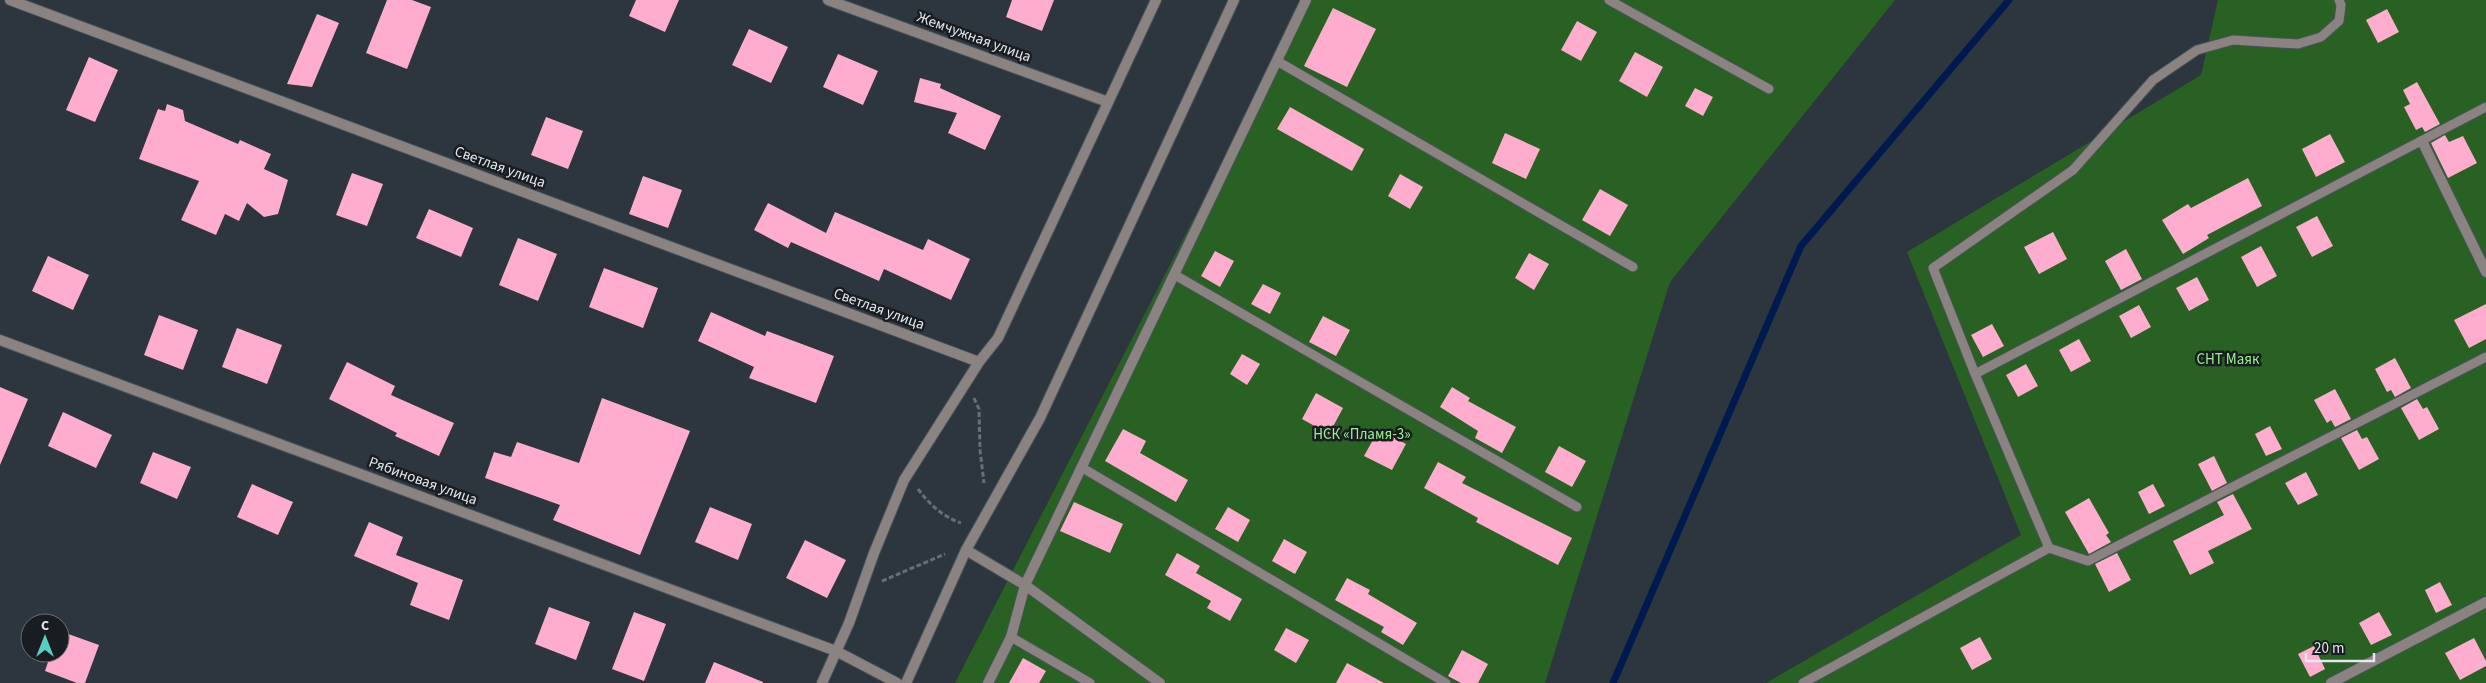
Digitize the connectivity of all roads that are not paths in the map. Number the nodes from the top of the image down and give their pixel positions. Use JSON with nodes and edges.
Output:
{"nodes":[{"id":1,"x":10,"y":0,"type":"edge"},
{"id":2,"x":828,"y":0,"type":"edge"},
{"id":3,"x":1156,"y":0,"type":"edge"},
{"id":4,"x":1234,"y":0,"type":"edge"},
{"id":5,"x":1306,"y":0,"type":"edge"},
{"id":6,"x":1609,"y":0,"type":"edge"},
{"id":7,"x":2339,"y":0,"type":"edge"},
{"id":8,"x":1278,"y":61,"type":"junction"},
{"id":9,"x":1769,"y":89,"type":"dead end"},
{"id":10,"x":1108,"y":102,"type":"junction"},
{"id":11,"x":2486,"y":107,"type":"edge"},
{"id":12,"x":2422,"y":141,"type":"junction"},
{"id":13,"x":1634,"y":267,"type":"dead end"},
{"id":14,"x":2486,"y":272,"type":"edge"},
{"id":15,"x":1175,"y":275,"type":"junction"},
{"id":16,"x":0,"y":340,"type":"edge"},
{"id":17,"x":2486,"y":357,"type":"edge"},
{"id":18,"x":979,"y":362,"type":"junction"},
{"id":19,"x":1974,"y":374,"type":"junction"},
{"id":20,"x":1081,"y":467,"type":"junction"},
{"id":21,"x":1578,"y":506,"type":"dead end"},
{"id":22,"x":2049,"y":548,"type":"junction"},
{"id":23,"x":966,"y":550,"type":"junction"},
{"id":24,"x":1025,"y":586,"type":"junction"},
{"id":25,"x":2486,"y":602,"type":"edge"},
{"id":26,"x":1011,"y":637,"type":"junction"},
{"id":27,"x":836,"y":651,"type":"junction"},
{"id":28,"x":822,"y":683,"type":"edge"},
{"id":29,"x":897,"y":683,"type":"edge"},
{"id":30,"x":906,"y":683,"type":"edge"},
{"id":31,"x":988,"y":683,"type":"edge"},
{"id":32,"x":1090,"y":683,"type":"edge"},
{"id":33,"x":1160,"y":683,"type":"edge"},
{"id":34,"x":1446,"y":683,"type":"edge"},
{"id":35,"x":1803,"y":683,"type":"edge"},
{"id":36,"x":2331,"y":683,"type":"edge"}],
"edges":[{"from":1,"to":18,"type":"street","name":"Светлая улица"},
{"from":2,"to":10,"type":"street","name":"Жемчужная улица"},
{"from":3,"to":10,"type":"street"},
{"from":4,"to":23,"type":"street"},
{"from":5,"to":8,"type":"street"},
{"from":6,"to":9,"type":"lane"},
{"from":7,"to":19,"type":"lane"},
{"from":8,"to":13,"type":"lane"},
{"from":8,"to":15,"type":"street"},
{"from":10,"to":18,"type":"street"},
{"from":11,"to":12,"type":"lane"},
{"from":12,"to":14,"type":"street"},
{"from":12,"to":19,"type":"lane"},
{"from":15,"to":20,"type":"street"},
{"from":15,"to":21,"type":"lane"},
{"from":16,"to":27,"type":"street","name":"Рябиновая улица"},
{"from":17,"to":22,"type":"lane"},
{"from":18,"to":27,"type":"street"},
{"from":19,"to":22,"type":"lane"},
{"from":20,"to":24,"type":"street"},
{"from":20,"to":34,"type":"lane"},
{"from":22,"to":35,"type":"lane"},
{"from":23,"to":24,"type":"street"},
{"from":23,"to":30,"type":"street"},
{"from":24,"to":26,"type":"street"},
{"from":24,"to":33,"type":"street"},
{"from":25,"to":36,"type":"street"},
{"from":26,"to":31,"type":"street"},
{"from":26,"to":32,"type":"lane"},
{"from":27,"to":28,"type":"street"},
{"from":27,"to":29,"type":"street","name":"Рябиновая улица"}]}
